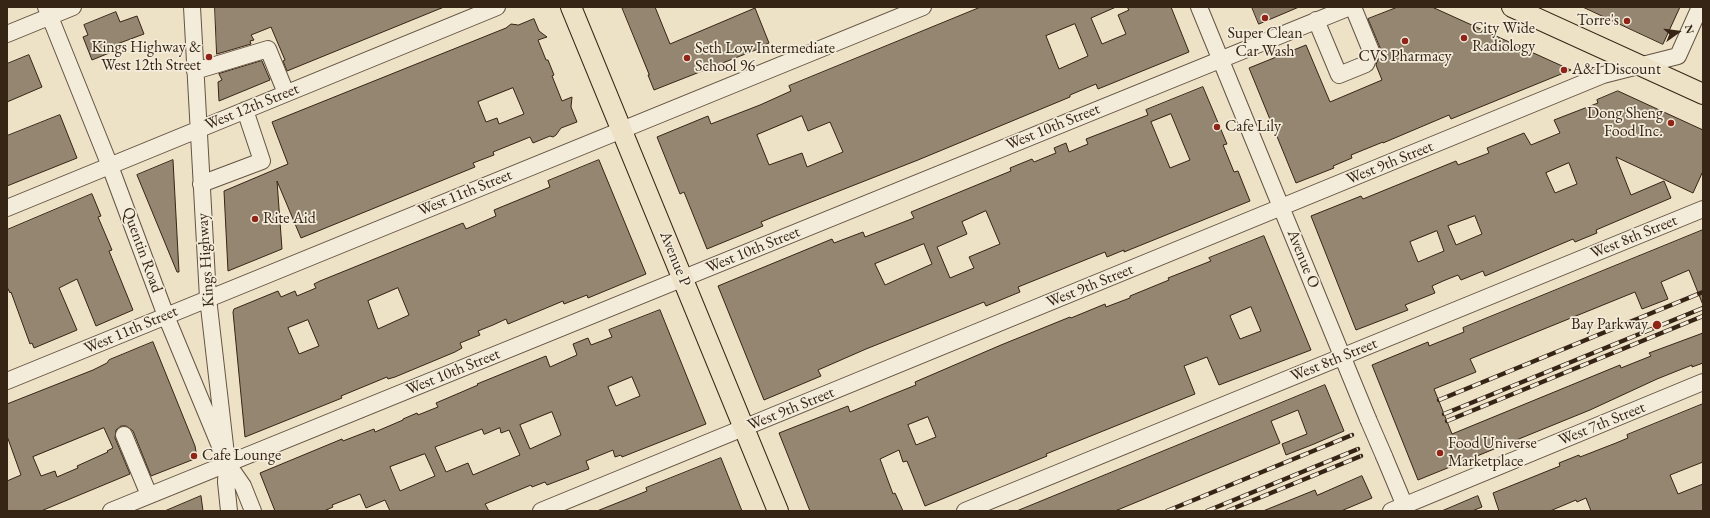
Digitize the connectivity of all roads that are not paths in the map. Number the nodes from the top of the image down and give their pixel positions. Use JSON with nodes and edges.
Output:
{"nodes":[{"id":1,"x":73,"y":7,"type":"edge"},
{"id":2,"x":192,"y":7,"type":"edge"},
{"id":3,"x":497,"y":7,"type":"edge"},
{"id":4,"x":571,"y":7,"type":"edge"},
{"id":5,"x":923,"y":7,"type":"edge"},
{"id":6,"x":1199,"y":7,"type":"edge"},
{"id":7,"x":1350,"y":7,"type":"edge"},
{"id":8,"x":1353,"y":7,"type":"edge"},
{"id":9,"x":1700,"y":7,"type":"edge"},
{"id":10,"x":1519,"y":8,"type":"edge"},
{"id":11,"x":48,"y":12,"type":"edge"},
{"id":12,"x":1316,"y":20,"type":"junction"},
{"id":13,"x":7,"y":34,"type":"edge"},
{"id":14,"x":1221,"y":58,"type":"junction"},
{"id":15,"x":1641,"y":66,"type":"junction"},
{"id":16,"x":195,"y":70,"type":"junction"},
{"id":17,"x":286,"y":93,"type":"junction"},
{"id":18,"x":1703,"y":94,"type":"edge"},
{"id":19,"x":245,"y":110,"type":"junction"},
{"id":20,"x":197,"y":129,"type":"junction"},
{"id":21,"x":622,"y":129,"type":"junction"},
{"id":22,"x":110,"y":166,"type":"junction"},
{"id":23,"x":201,"y":184,"type":"junction"},
{"id":24,"x":7,"y":208,"type":"edge"},
{"id":25,"x":1282,"y":208,"type":"junction"},
{"id":26,"x":1703,"y":209,"type":"edge"},
{"id":27,"x":683,"y":279,"type":"junction"},
{"id":28,"x":208,"y":298,"type":"junction"},
{"id":29,"x":166,"y":316,"type":"junction"},
{"id":30,"x":1343,"y":357,"type":"junction"},
{"id":31,"x":7,"y":381,"type":"edge"},
{"id":32,"x":1703,"y":382,"type":"edge"},
{"id":33,"x":744,"y":428,"type":"junction"},
{"id":34,"x":124,"y":435,"type":"dead end"},
{"id":35,"x":227,"y":464,"type":"junction"},
{"id":36,"x":149,"y":496,"type":"junction"},
{"id":37,"x":1400,"y":509,"type":"edge"},
{"id":38,"x":112,"y":511,"type":"edge"},
{"id":39,"x":229,"y":511,"type":"edge"},
{"id":40,"x":253,"y":511,"type":"edge"},
{"id":41,"x":541,"y":511,"type":"edge"},
{"id":42,"x":778,"y":511,"type":"edge"},
{"id":43,"x":965,"y":511,"type":"edge"}],
"edges":[{"from":1,"to":11,"type":"street"},
{"from":2,"to":16,"type":"street","name":"Kings Highway"},
{"from":3,"to":17,"type":"street","name":"West 12th Street"},
{"from":4,"to":21,"type":"main road","name":"Avenue P"},
{"from":5,"to":21,"type":"street","name":"West 11th Street"},
{"from":6,"to":14,"type":"street","name":"Avenue O"},
{"from":7,"to":12,"type":"street","name":"West 10th Street"},
{"from":8,"to":12,"type":"street"},
{"from":9,"to":15,"type":"street","name":"West 9th Street"},
{"from":10,"to":15,"type":"main road"},
{"from":11,"to":13,"type":"street"},
{"from":11,"to":22,"type":"street","name":"Quentin Road"},
{"from":12,"to":14,"type":"street","name":"West 10th Street"},
{"from":14,"to":25,"type":"street","name":"Avenue O"},
{"from":14,"to":27,"type":"street","name":"West 10th Street"},
{"from":15,"to":18,"type":"main road"},
{"from":15,"to":25,"type":"street","name":"West 9th Street"},
{"from":16,"to":17,"type":"street"},
{"from":16,"to":20,"type":"street","name":"Kings Highway"},
{"from":17,"to":19,"type":"street","name":"West 12th Street"},
{"from":19,"to":20,"type":"street","name":"West 12th Street"},
{"from":19,"to":23,"type":"street"},
{"from":20,"to":22,"type":"street","name":"West 12th Street"},
{"from":20,"to":23,"type":"street","name":"Kings Highway"},
{"from":21,"to":27,"type":"main road","name":"Avenue P"},
{"from":21,"to":28,"type":"street","name":"West 11th Street"},
{"from":22,"to":24,"type":"street","name":"West 12th Street"},
{"from":22,"to":29,"type":"street","name":"Quentin Road"},
{"from":23,"to":28,"type":"street","name":"Kings Highway"},
{"from":25,"to":30,"type":"street","name":"Avenue O"},
{"from":25,"to":33,"type":"street","name":"West 9th Street"},
{"from":26,"to":30,"type":"street","name":"West 8th Street"},
{"from":27,"to":33,"type":"main road","name":"Avenue P"},
{"from":27,"to":35,"type":"street","name":"West 10th Street"},
{"from":28,"to":29,"type":"street","name":"West 11th Street"},
{"from":28,"to":35,"type":"street","name":"Kings Highway"},
{"from":29,"to":31,"type":"street","name":"West 11th Street"},
{"from":29,"to":35,"type":"street","name":"Quentin Road"},
{"from":30,"to":37,"type":"street","name":"Avenue O","bridge":true},
{"from":30,"to":43,"type":"street","name":"West 8th Street"},
{"from":32,"to":37,"type":"street","name":"West 7th Street"},
{"from":33,"to":41,"type":"street","name":"West 9th Street"},
{"from":33,"to":42,"type":"main road","name":"Avenue P"},
{"from":34,"to":36,"type":"street"},
{"from":35,"to":36,"type":"street","name":"West 10th Street"},
{"from":35,"to":39,"type":"street","name":"Kings Highway"},
{"from":35,"to":40,"type":"street","name":"Quentin Road"},
{"from":36,"to":38,"type":"street","name":"West 10th Street"}]}
